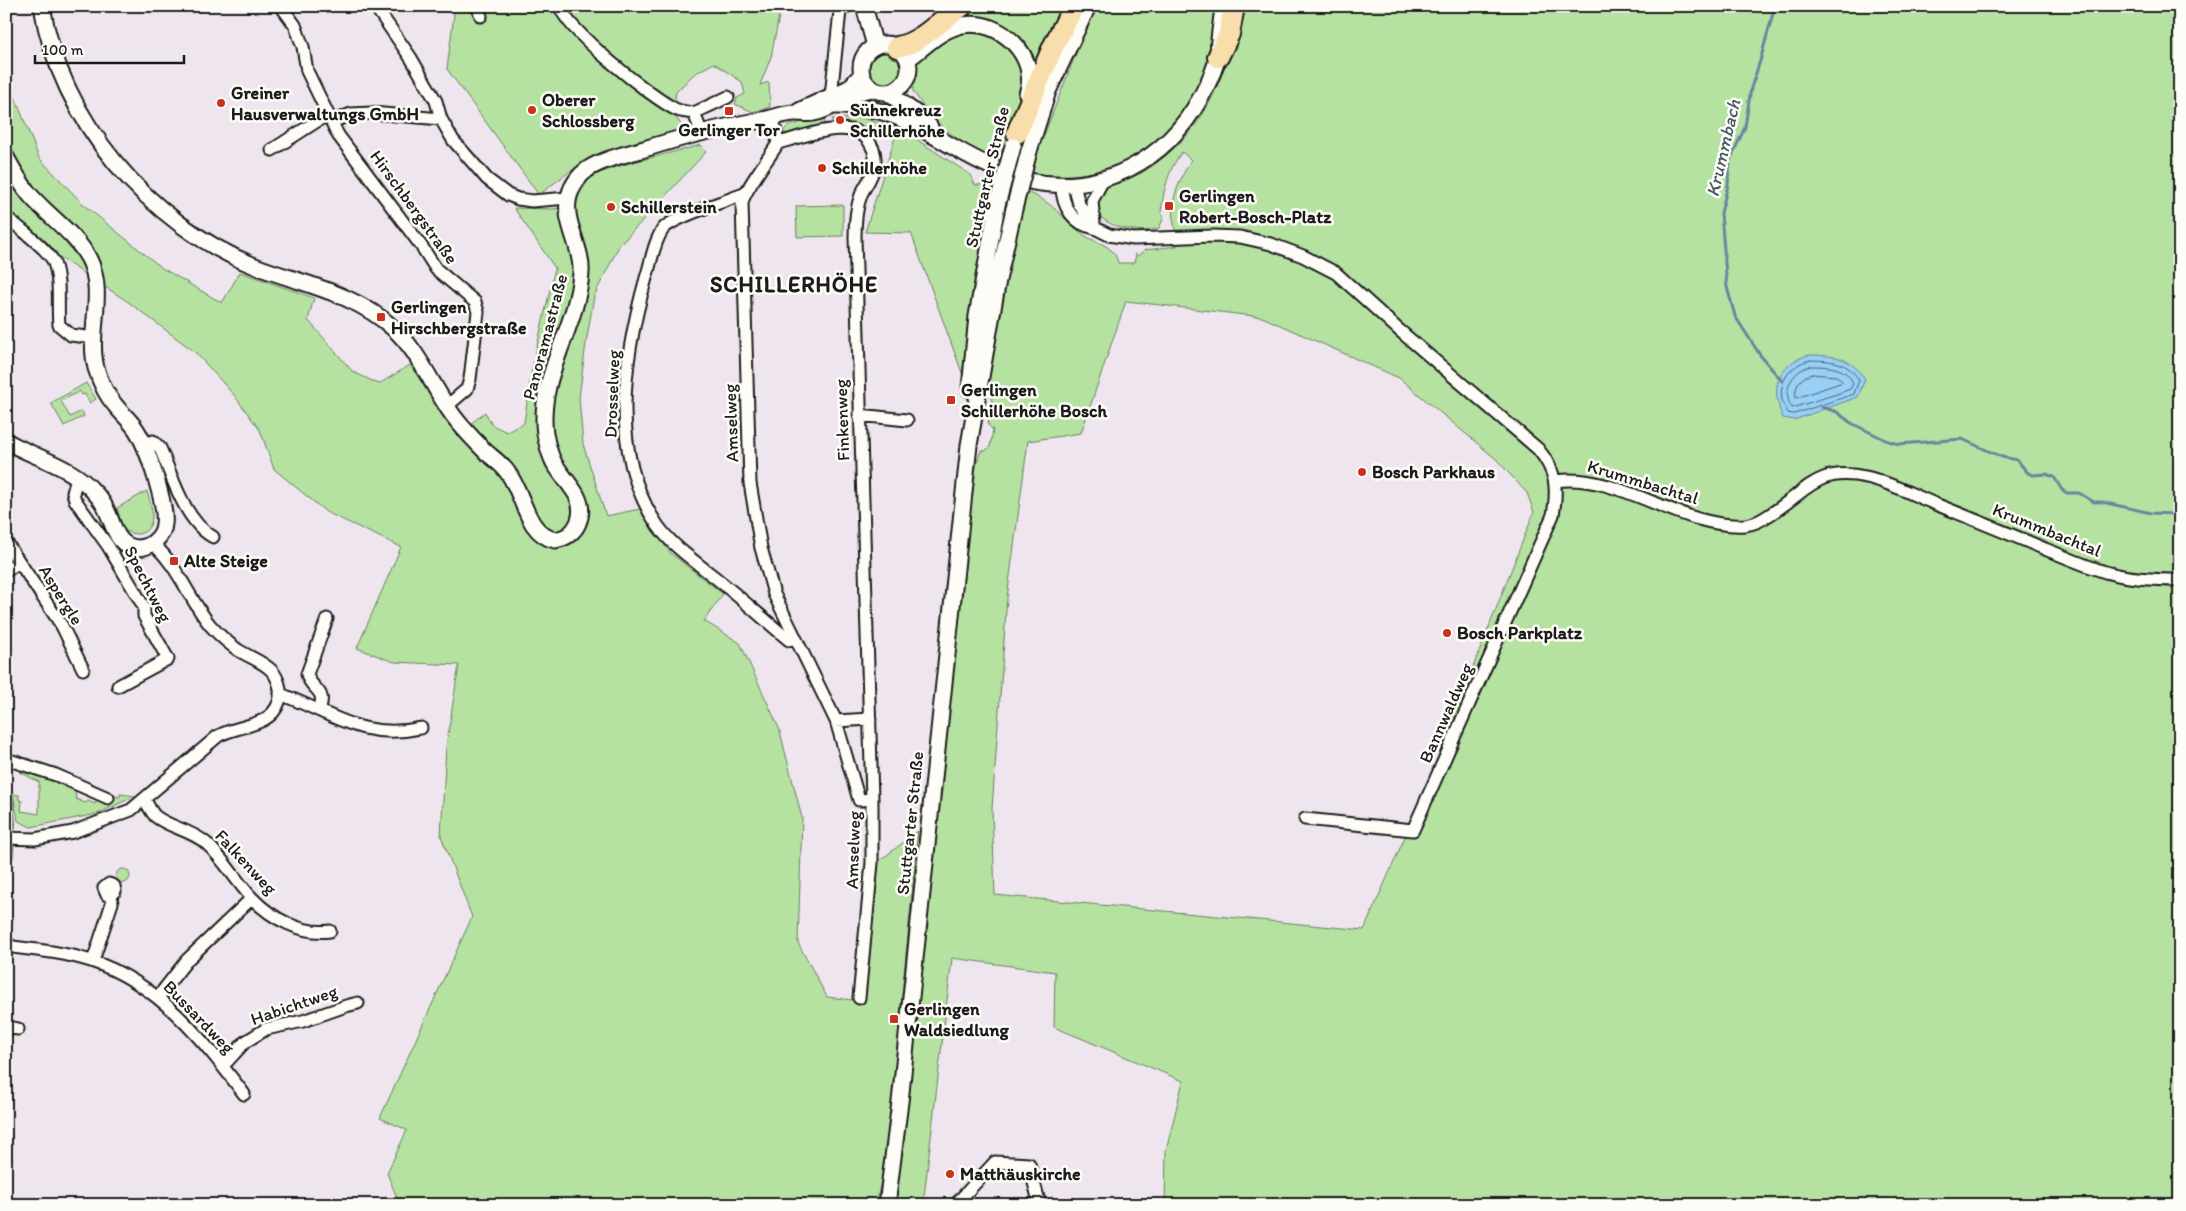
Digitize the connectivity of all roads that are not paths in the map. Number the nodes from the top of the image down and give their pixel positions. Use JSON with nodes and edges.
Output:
{"nodes":[{"id":1,"x":42,"y":6,"type":"edge"},
{"id":2,"x":281,"y":6,"type":"edge"},
{"id":3,"x":374,"y":6,"type":"edge"},
{"id":4,"x":560,"y":6,"type":"edge"},
{"id":5,"x":848,"y":6,"type":"edge"},
{"id":6,"x":864,"y":6,"type":"edge"},
{"id":7,"x":962,"y":6,"type":"edge"},
{"id":8,"x":1074,"y":6,"type":"edge"},
{"id":9,"x":1088,"y":6,"type":"edge"},
{"id":10,"x":1223,"y":6,"type":"edge"},
{"id":11,"x":1234,"y":6,"type":"edge"},
{"id":12,"x":874,"y":46,"type":"junction"},
{"id":13,"x":903,"y":53,"type":"junction"},
{"id":14,"x":1218,"y":57,"type":"junction"},
{"id":15,"x":862,"y":74,"type":"junction"},
{"id":16,"x":905,"y":82,"type":"junction"},
{"id":17,"x":880,"y":91,"type":"junction"},
{"id":18,"x":728,"y":97,"type":"dead end"},
{"id":19,"x":833,"y":101,"type":"junction"},
{"id":20,"x":694,"y":113,"type":"junction"},
{"id":21,"x":920,"y":117,"type":"junction"},
{"id":22,"x":330,"y":118,"type":"junction"},
{"id":23,"x":773,"y":118,"type":"junction"},
{"id":24,"x":441,"y":119,"type":"junction"},
{"id":25,"x":701,"y":131,"type":"junction"},
{"id":26,"x":937,"y":136,"type":"junction"},
{"id":27,"x":1015,"y":140,"type":"junction"},
{"id":28,"x":778,"y":143,"type":"junction"},
{"id":29,"x":272,"y":150,"type":"dead end"},
{"id":30,"x":6,"y":157,"type":"edge"},
{"id":31,"x":997,"y":169,"type":"dead end"},
{"id":32,"x":1104,"y":178,"type":"junction"},
{"id":33,"x":1029,"y":181,"type":"dead end"},
{"id":34,"x":1068,"y":185,"type":"junction"},
{"id":35,"x":744,"y":194,"type":"junction"},
{"id":36,"x":568,"y":198,"type":"junction"},
{"id":37,"x":6,"y":217,"type":"edge"},
{"id":38,"x":1095,"y":228,"type":"junction"},
{"id":39,"x":983,"y":324,"type":"junction"},
{"id":40,"x":95,"y":338,"type":"junction"},
{"id":41,"x":450,"y":410,"type":"junction"},
{"id":42,"x":859,"y":415,"type":"junction"},
{"id":43,"x":907,"y":420,"type":"dead end"},
{"id":44,"x":6,"y":441,"type":"edge"},
{"id":45,"x":143,"y":444,"type":"junction"},
{"id":46,"x":77,"y":478,"type":"junction"},
{"id":47,"x":1555,"y":480,"type":"junction"},
{"id":48,"x":213,"y":537,"type":"dead end"},
{"id":49,"x":6,"y":542,"type":"edge"},
{"id":50,"x":152,"y":543,"type":"junction"},
{"id":51,"x":19,"y":562,"type":"junction"},
{"id":52,"x":6,"y":572,"type":"edge"},
{"id":53,"x":2180,"y":580,"type":"edge"},
{"id":54,"x":327,"y":619,"type":"dead end"},
{"id":55,"x":794,"y":638,"type":"junction"},
{"id":56,"x":83,"y":669,"type":"dead end"},
{"id":57,"x":118,"y":686,"type":"dead end"},
{"id":58,"x":280,"y":694,"type":"junction"},
{"id":59,"x":319,"y":710,"type":"junction"},
{"id":60,"x":870,"y":719,"type":"junction"},
{"id":61,"x":836,"y":721,"type":"junction"},
{"id":62,"x":421,"y":728,"type":"dead end"},
{"id":63,"x":6,"y":759,"type":"edge"},
{"id":64,"x":108,"y":798,"type":"dead end"},
{"id":65,"x":872,"y":799,"type":"junction"},
{"id":66,"x":6,"y":800,"type":"edge"},
{"id":67,"x":145,"y":800,"type":"junction"},
{"id":68,"x":1305,"y":819,"type":"dead end"},
{"id":69,"x":7,"y":838,"type":"edge"},
{"id":70,"x":6,"y":856,"type":"edge"},
{"id":71,"x":111,"y":896,"type":"dead end"},
{"id":72,"x":252,"y":898,"type":"junction"},
{"id":73,"x":330,"y":930,"type":"dead end"},
{"id":74,"x":6,"y":943,"type":"edge"},
{"id":75,"x":92,"y":961,"type":"junction"},
{"id":76,"x":158,"y":996,"type":"junction"},
{"id":77,"x":859,"y":998,"type":"dead end"},
{"id":78,"x":358,"y":1003,"type":"dead end"},
{"id":79,"x":6,"y":1027,"type":"edge"},
{"id":80,"x":18,"y":1029,"type":"dead end"},
{"id":81,"x":223,"y":1066,"type":"junction"},
{"id":82,"x":244,"y":1094,"type":"dead end"},
{"id":83,"x":887,"y":1205,"type":"edge"},
{"id":84,"x":955,"y":1205,"type":"edge"},
{"id":85,"x":1040,"y":1205,"type":"edge"}],
"edges":[{"from":1,"to":41,"type":"main road","name":"Panoramastraße"},
{"from":2,"to":22,"type":"street"},
{"from":3,"to":24,"type":"street"},
{"from":4,"to":20,"type":"street"},
{"from":5,"to":19,"type":"street"},
{"from":6,"to":12,"type":"main road"},
{"from":7,"to":13,"type":"highway"},
{"from":8,"to":27,"type":"highway"},
{"from":9,"to":39,"type":"main road","name":"Stuttgarter Straße","bridge":true},
{"from":10,"to":14,"type":"main road"},
{"from":11,"to":14,"type":"highway"},
{"from":12,"to":13,"type":"main road"},
{"from":12,"to":15,"type":"main road"},
{"from":13,"to":16,"type":"main road"},
{"from":13,"to":27,"type":"main road","name":"Stuttgarter Straße"},
{"from":14,"to":32,"type":"main road"},
{"from":15,"to":17,"type":"main road"},
{"from":15,"to":19,"type":"main road"},
{"from":16,"to":17,"type":"main road"},
{"from":16,"to":21,"type":"main road"},
{"from":17,"to":19,"type":"main road"},
{"from":17,"to":21,"type":"main road"},
{"from":18,"to":20,"type":"street"},
{"from":19,"to":23,"type":"main road"},
{"from":19,"to":26,"type":"main road"},
{"from":20,"to":25,"type":"street"},
{"from":21,"to":26,"type":"main road"},
{"from":22,"to":24,"type":"street"},
{"from":22,"to":29,"type":"street"},
{"from":22,"to":41,"type":"street","name":"Hirschbergstraße"},
{"from":23,"to":25,"type":"main road"},
{"from":23,"to":28,"type":"street"},
{"from":24,"to":36,"type":"street"},
{"from":25,"to":36,"type":"main road"},
{"from":26,"to":31,"type":"main road"},
{"from":27,"to":39,"type":"main road","name":"Stuttgarter Straße","bridge":true},
{"from":28,"to":35,"type":"street"},
{"from":28,"to":42,"type":"street","name":"Finkenweg"},
{"from":30,"to":40,"type":"main road"},
{"from":32,"to":34,"type":"main road"},
{"from":32,"to":38,"type":"street"},
{"from":33,"to":34,"type":"main road"},
{"from":34,"to":38,"type":"street"},
{"from":35,"to":55,"type":"street","name":"Amselweg"},
{"from":35,"to":55,"type":"street","name":"Drosselweg"},
{"from":36,"to":41,"type":"main road","name":"Panoramastraße"},
{"from":37,"to":40,"type":"street"},
{"from":38,"to":47,"type":"street"},
{"from":39,"to":83,"type":"main road","name":"Stuttgarter Straße"},
{"from":40,"to":45,"type":"main road"},
{"from":42,"to":43,"type":"street"},
{"from":42,"to":60,"type":"street","name":"Finkenweg"},
{"from":44,"to":46,"type":"main road"},
{"from":45,"to":48,"type":"street"},
{"from":45,"to":50,"type":"main road"},
{"from":46,"to":50,"type":"main road"},
{"from":46,"to":57,"type":"street","name":"Spechtweg"},
{"from":47,"to":53,"type":"street","name":"Krummbachtal"},
{"from":47,"to":68,"type":"street","name":"Bannwaldweg"},
{"from":49,"to":51,"type":"street","name":"Aspergle"},
{"from":50,"to":58,"type":"street"},
{"from":51,"to":52,"type":"street"},
{"from":51,"to":56,"type":"street","name":"Aspergle"},
{"from":54,"to":59,"type":"street"},
{"from":55,"to":61,"type":"street","name":"Amselweg"},
{"from":58,"to":59,"type":"street"},
{"from":58,"to":67,"type":"street"},
{"from":59,"to":62,"type":"street"},
{"from":60,"to":61,"type":"street"},
{"from":60,"to":65,"type":"street","name":"Finkenweg"},
{"from":61,"to":65,"type":"street","name":"Amselweg"},
{"from":63,"to":64,"type":"street"},
{"from":65,"to":77,"type":"street","name":"Amselweg"},
{"from":66,"to":69,"type":"street"},
{"from":67,"to":69,"type":"street"},
{"from":67,"to":72,"type":"street","name":"Falkenweg"},
{"from":69,"to":70,"type":"street"},
{"from":71,"to":75,"type":"street"},
{"from":72,"to":73,"type":"street","name":"Falkenweg"},
{"from":72,"to":76,"type":"street"},
{"from":74,"to":75,"type":"street","name":"Bussardweg"},
{"from":75,"to":76,"type":"street","name":"Bussardweg"},
{"from":76,"to":81,"type":"street","name":"Bussardweg"},
{"from":78,"to":81,"type":"street","name":"Habichtweg"},
{"from":79,"to":80,"type":"street"},
{"from":81,"to":82,"type":"street","name":"Bussardweg"},
{"from":84,"to":85,"type":"street"}]}
